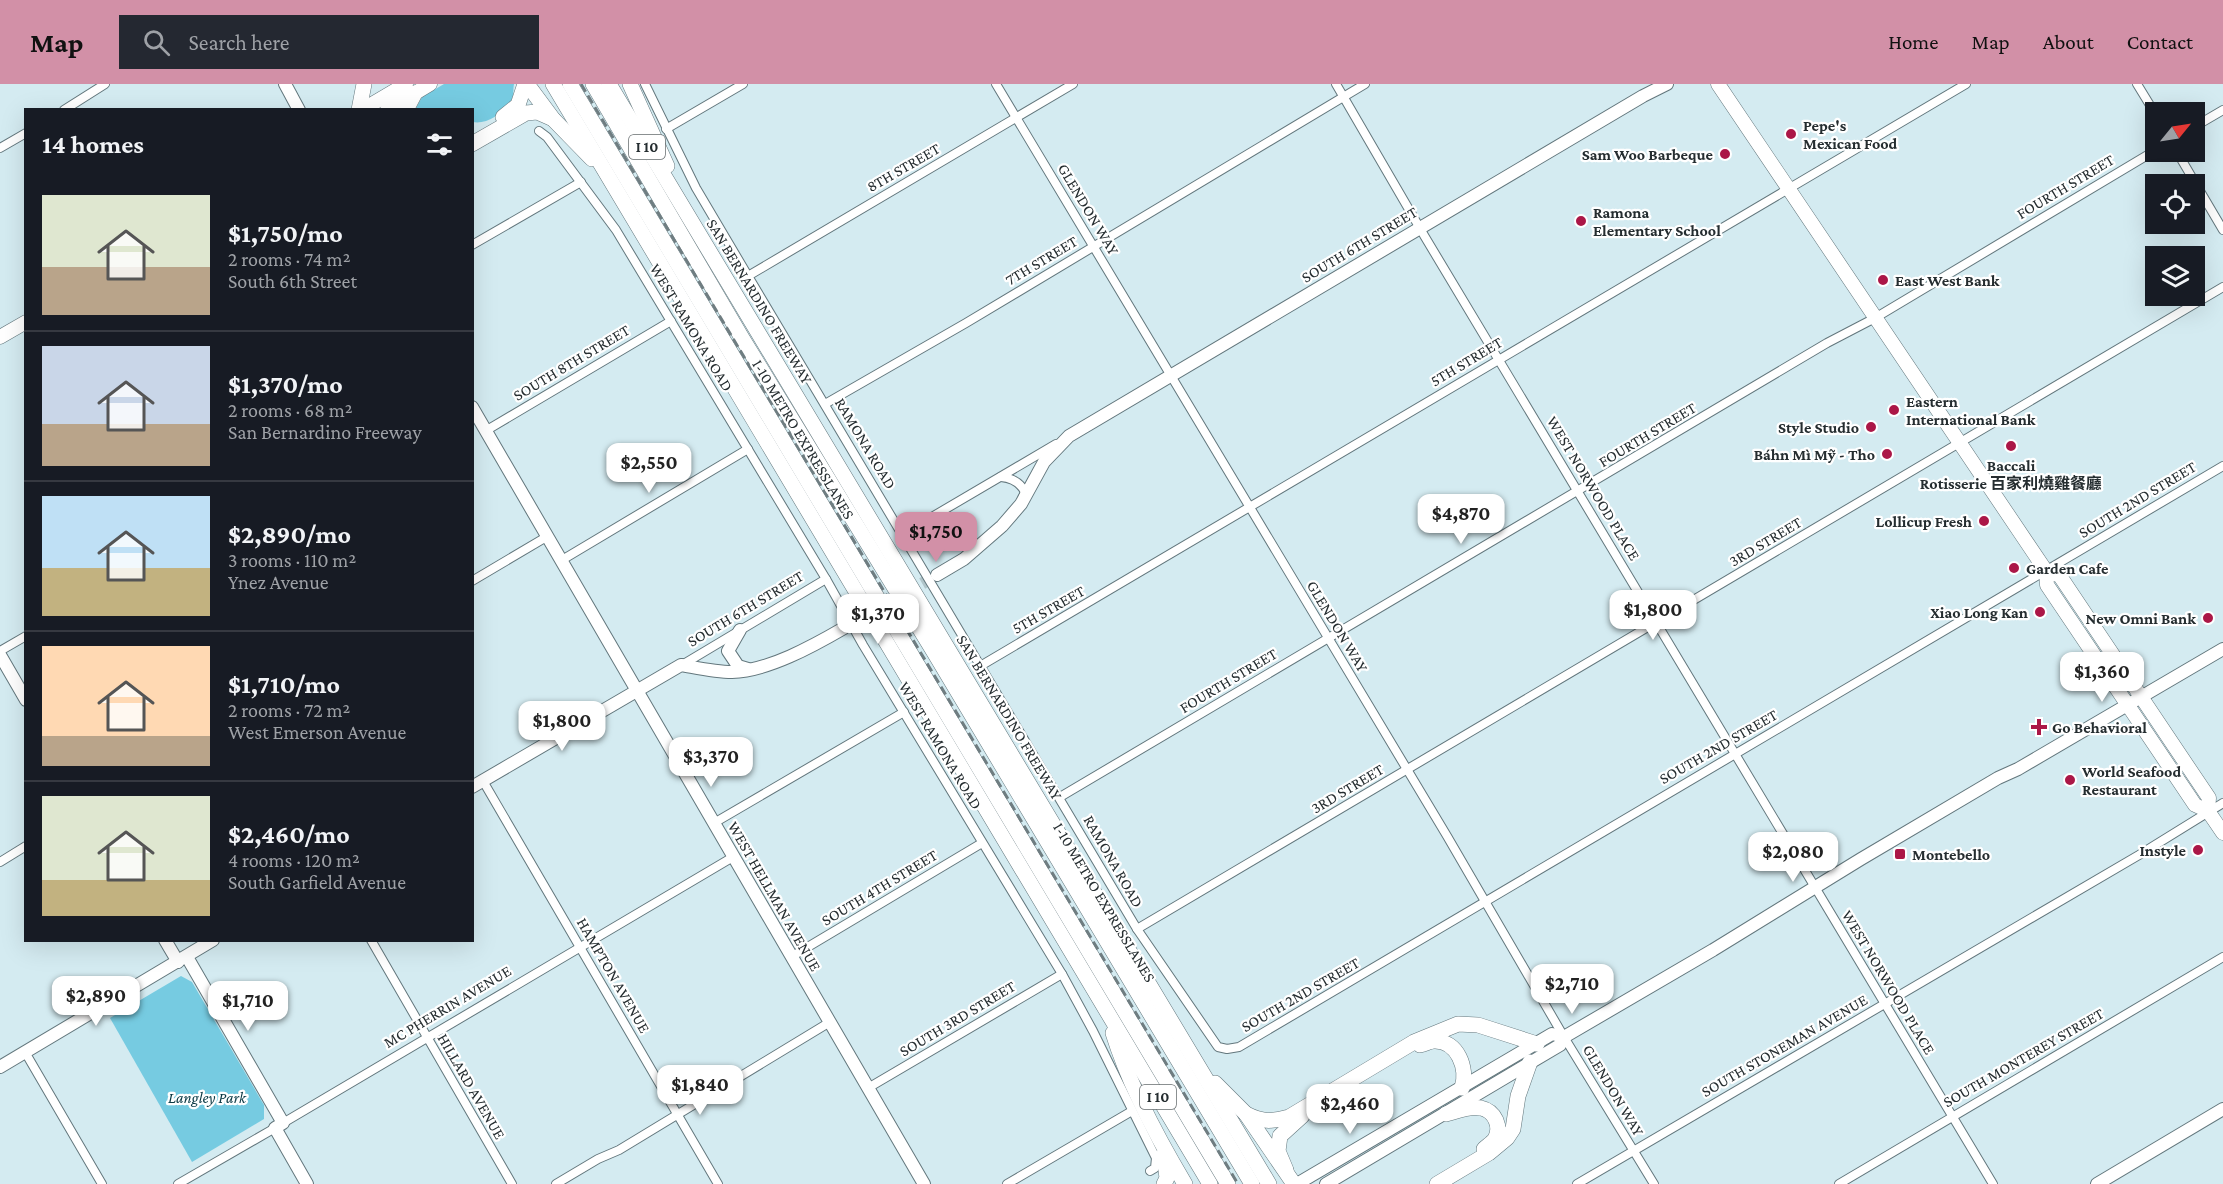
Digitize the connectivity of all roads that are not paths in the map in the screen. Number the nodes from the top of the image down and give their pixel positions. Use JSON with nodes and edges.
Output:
{"nodes":[{"id":1,"x":105,"y":84,"type":"edge"},
{"id":2,"x":285,"y":84,"type":"edge"},
{"id":3,"x":364,"y":84,"type":"edge"},
{"id":4,"x":430,"y":84,"type":"edge"},
{"id":5,"x":526,"y":84,"type":"edge"},
{"id":6,"x":553,"y":84,"type":"edge"},
{"id":7,"x":570,"y":84,"type":"edge"},
{"id":8,"x":593,"y":84,"type":"edge"},
{"id":9,"x":609,"y":84,"type":"edge"},
{"id":10,"x":630,"y":84,"type":"edge"},
{"id":11,"x":645,"y":84,"type":"edge"},
{"id":12,"x":743,"y":84,"type":"edge"},
{"id":13,"x":996,"y":84,"type":"edge"},
{"id":14,"x":1073,"y":84,"type":"edge"},
{"id":15,"x":1336,"y":84,"type":"edge"},
{"id":16,"x":1365,"y":84,"type":"edge"},
{"id":17,"x":1667,"y":84,"type":"edge"},
{"id":18,"x":1718,"y":84,"type":"edge"},
{"id":19,"x":1966,"y":84,"type":"edge"},
{"id":20,"x":2137,"y":84,"type":"edge"},
{"id":21,"x":410,"y":88,"type":"edge"},
{"id":22,"x":1343,"y":97,"type":"junction"},
{"id":23,"x":2148,"y":102,"type":"edge"},
{"id":24,"x":67,"y":108,"type":"edge"},
{"id":25,"x":299,"y":108,"type":"edge"},
{"id":26,"x":361,"y":108,"type":"edge"},
{"id":27,"x":365,"y":108,"type":"edge"},
{"id":28,"x":389,"y":108,"type":"edge"},
{"id":29,"x":405,"y":108,"type":"edge"},
{"id":30,"x":2223,"y":110,"type":"edge"},
{"id":31,"x":1017,"y":118,"type":"junction"},
{"id":32,"x":553,"y":119,"type":"junction"},
{"id":33,"x":2205,"y":121,"type":"edge"},
{"id":34,"x":666,"y":129,"type":"junction"},
{"id":35,"x":540,"y":131,"type":"dead end"},
{"id":36,"x":24,"y":134,"type":"edge"},
{"id":37,"x":474,"y":134,"type":"edge"},
{"id":38,"x":474,"y":143,"type":"edge"},
{"id":39,"x":0,"y":148,"type":"edge"},
{"id":40,"x":2145,"y":157,"type":"edge"},
{"id":41,"x":2183,"y":162,"type":"edge"},
{"id":42,"x":604,"y":171,"type":"junction"},
{"id":43,"x":580,"y":183,"type":"junction"},
{"id":44,"x":1788,"y":188,"type":"junction"},
{"id":45,"x":684,"y":211,"type":"junction"},
{"id":46,"x":1420,"y":228,"type":"junction"},
{"id":47,"x":2223,"y":230,"type":"edge"},
{"id":48,"x":474,"y":244,"type":"edge"},
{"id":49,"x":1094,"y":246,"type":"junction"},
{"id":50,"x":748,"y":276,"type":"junction"},
{"id":51,"x":2223,"y":288,"type":"edge"},
{"id":52,"x":1875,"y":318,"type":"junction"},
{"id":53,"x":671,"y":321,"type":"junction"},
{"id":54,"x":24,"y":323,"type":"edge"},
{"id":55,"x":0,"y":337,"type":"edge"},
{"id":56,"x":1499,"y":359,"type":"junction"},
{"id":57,"x":1171,"y":375,"type":"junction"},
{"id":58,"x":825,"y":405,"type":"junction"},
{"id":59,"x":474,"y":410,"type":"edge"},
{"id":60,"x":487,"y":430,"type":"junction"},
{"id":61,"x":1069,"y":436,"type":"junction"},
{"id":62,"x":1961,"y":443,"type":"junction"},
{"id":63,"x":748,"y":449,"type":"junction"},
{"id":64,"x":2223,"y":466,"type":"edge"},
{"id":65,"x":1001,"y":477,"type":"junction"},
{"id":66,"x":1578,"y":491,"type":"junction"},
{"id":67,"x":1021,"y":504,"type":"junction"},
{"id":68,"x":1250,"y":508,"type":"junction"},
{"id":69,"x":903,"y":534,"type":"junction"},
{"id":70,"x":548,"y":536,"type":"junction"},
{"id":71,"x":562,"y":560,"type":"junction"},
{"id":72,"x":2046,"y":571,"type":"junction"},
{"id":73,"x":937,"y":575,"type":"tunnel mouth"},
{"id":74,"x":826,"y":579,"type":"junction"},
{"id":75,"x":474,"y":580,"type":"edge"},
{"id":76,"x":1657,"y":622,"type":"junction"},
{"id":77,"x":843,"y":628,"type":"tunnel mouth"},
{"id":78,"x":740,"y":630,"type":"junction"},
{"id":79,"x":24,"y":637,"type":"edge"},
{"id":80,"x":1327,"y":639,"type":"junction"},
{"id":81,"x":2223,"y":649,"type":"edge"},
{"id":82,"x":0,"y":651,"type":"edge"},
{"id":83,"x":0,"y":655,"type":"edge"},
{"id":84,"x":681,"y":665,"type":"junction"},
{"id":85,"x":982,"y":665,"type":"junction"},
{"id":86,"x":750,"y":669,"type":"junction"},
{"id":87,"x":636,"y":691,"type":"junction"},
{"id":88,"x":24,"y":697,"type":"edge"},
{"id":89,"x":2141,"y":697,"type":"junction"},
{"id":90,"x":2128,"y":705,"type":"junction"},
{"id":91,"x":903,"y":712,"type":"junction"},
{"id":92,"x":1736,"y":754,"type":"junction"},
{"id":93,"x":1406,"y":770,"type":"junction"},
{"id":94,"x":478,"y":784,"type":"edge"},
{"id":95,"x":1060,"y":797,"type":"junction"},
{"id":96,"x":2223,"y":803,"type":"edge"},
{"id":97,"x":2208,"y":811,"type":"junction"},
{"id":98,"x":714,"y":824,"type":"junction"},
{"id":99,"x":2223,"y":833,"type":"edge"},
{"id":100,"x":982,"y":843,"type":"junction"},
{"id":101,"x":24,"y":847,"type":"edge"},
{"id":102,"x":733,"y":857,"type":"junction"},
{"id":103,"x":0,"y":862,"type":"edge"},
{"id":104,"x":1815,"y":887,"type":"junction"},
{"id":105,"x":1485,"y":901,"type":"junction"},
{"id":106,"x":1137,"y":929,"type":"junction"},
{"id":107,"x":167,"y":942,"type":"edge"},
{"id":108,"x":210,"y":942,"type":"edge"},
{"id":109,"x":372,"y":942,"type":"edge"},
{"id":110,"x":580,"y":947,"type":"junction"},
{"id":111,"x":791,"y":957,"type":"junction"},
{"id":112,"x":2223,"y":957,"type":"edge"},
{"id":113,"x":182,"y":959,"type":"junction"},
{"id":114,"x":1062,"y":974,"type":"junction"},
{"id":115,"x":1884,"y":1003,"type":"junction"},
{"id":116,"x":1106,"y":1010,"type":"junction"},
{"id":117,"x":830,"y":1022,"type":"junction"},
{"id":118,"x":1564,"y":1037,"type":"junction"},
{"id":119,"x":427,"y":1038,"type":"junction"},
{"id":120,"x":1537,"y":1044,"type":"junction"},
{"id":121,"x":1227,"y":1049,"type":"joint"},
{"id":122,"x":25,"y":1052,"type":"junction"},
{"id":123,"x":1530,"y":1062,"type":"junction"},
{"id":124,"x":1197,"y":1064,"type":"junction"},
{"id":125,"x":0,"y":1067,"type":"edge"},
{"id":126,"x":868,"y":1088,"type":"junction"},
{"id":127,"x":1462,"y":1088,"type":"junction"},
{"id":128,"x":2223,"y":1109,"type":"edge"},
{"id":129,"x":1132,"y":1111,"type":"junction"},
{"id":130,"x":678,"y":1114,"type":"junction"},
{"id":131,"x":1246,"y":1114,"type":"junction"},
{"id":132,"x":1446,"y":1114,"type":"junction"},
{"id":133,"x":1952,"y":1115,"type":"junction"},
{"id":134,"x":279,"y":1125,"type":"junction"},
{"id":135,"x":1161,"y":1142,"type":"junction"},
{"id":136,"x":1633,"y":1151,"type":"junction"},
{"id":137,"x":1150,"y":1171,"type":"dead end"},
{"id":138,"x":1292,"y":1179,"type":"edge"},
{"id":139,"x":102,"y":1184,"type":"edge"},
{"id":140,"x":178,"y":1184,"type":"edge"},
{"id":141,"x":307,"y":1184,"type":"edge"},
{"id":142,"x":512,"y":1184,"type":"edge"},
{"id":143,"x":556,"y":1184,"type":"edge"},
{"id":144,"x":718,"y":1184,"type":"edge"},
{"id":145,"x":924,"y":1184,"type":"edge"},
{"id":146,"x":1007,"y":1184,"type":"edge"},
{"id":147,"x":1164,"y":1184,"type":"edge"},
{"id":148,"x":1185,"y":1184,"type":"edge"},
{"id":149,"x":1210,"y":1184,"type":"edge"},
{"id":150,"x":1228,"y":1184,"type":"edge"},
{"id":151,"x":1252,"y":1184,"type":"edge"},
{"id":152,"x":1269,"y":1184,"type":"edge"},
{"id":153,"x":1326,"y":1184,"type":"edge"},
{"id":154,"x":1426,"y":1184,"type":"edge"},
{"id":155,"x":1437,"y":1184,"type":"edge"},
{"id":156,"x":1577,"y":1184,"type":"edge"},
{"id":157,"x":1654,"y":1184,"type":"edge"},
{"id":158,"x":1839,"y":1184,"type":"edge"},
{"id":159,"x":1993,"y":1184,"type":"edge"},
{"id":160,"x":2097,"y":1184,"type":"edge"}],
"edges":[{"from":1,"to":24,"type":"street"},
{"from":2,"to":25,"type":"street"},
{"from":3,"to":26,"type":"highway"},
{"from":4,"to":21,"type":"main road"},
{"from":5,"to":32,"type":"highway"},
{"from":5,"to":37,"type":"highway"},
{"from":6,"to":42,"type":"highway","number":"I 10"},
{"from":7,"to":150,"type":"highway","name":"I-10 METRO EXPRESSLANES"},
{"from":8,"to":151,"type":"highway","name":"I-10 METRO EXPRESSLANES"},
{"from":9,"to":45,"type":"highway","name":"SAN BERNARDINO FREEWAY","number":"I 10"},
{"from":10,"to":45,"type":"highway"},
{"from":11,"to":34,"type":"street","name":"RAMONA ROAD"},
{"from":12,"to":34,"type":"street"},
{"from":13,"to":31,"type":"street","name":"GLENDON WAY"},
{"from":14,"to":31,"type":"street","name":"8TH STREET"},
{"from":15,"to":22,"type":"street","name":"WEST NORWOOD PLACE"},
{"from":16,"to":22,"type":"street","name":"7TH STREET"},
{"from":17,"to":46,"type":"street","name":"SOUTH 6TH STREET"},
{"from":18,"to":44,"type":"main road"},
{"from":19,"to":44,"type":"street","name":"5TH STREET"},
{"from":20,"to":23,"type":"street"},
{"from":21,"to":27,"type":"main road"},
{"from":21,"to":28,"type":"main road"},
{"from":21,"to":29,"type":"highway"},
{"from":22,"to":46,"type":"street","name":"WEST NORWOOD PLACE"},
{"from":22,"to":49,"type":"street","name":"7TH STREET"},
{"from":30,"to":33,"type":"street"},
{"from":31,"to":49,"type":"street","name":"GLENDON WAY"},
{"from":31,"to":50,"type":"street","name":"8TH STREET"},
{"from":32,"to":38,"type":"highway"},
{"from":32,"to":42,"type":"highway"},
{"from":34,"to":50,"type":"street","name":"RAMONA ROAD"},
{"from":35,"to":43,"type":"street","name":"WEST RAMONA ROAD"},
{"from":36,"to":39,"type":"street"},
{"from":40,"to":52,"type":"street","name":"FOURTH STREET"},
{"from":41,"to":47,"type":"street"},
{"from":42,"to":116,"type":"highway","number":"I 10"},
{"from":43,"to":48,"type":"street"},
{"from":43,"to":53,"type":"street","name":"WEST RAMONA ROAD"},
{"from":44,"to":52,"type":"main road"},
{"from":44,"to":56,"type":"street","name":"5TH STREET"},
{"from":45,"to":124,"type":"highway","name":"SAN BERNARDINO FREEWAY","number":"I 10"},
{"from":46,"to":56,"type":"street","name":"WEST NORWOOD PLACE"},
{"from":46,"to":57,"type":"street","name":"SOUTH 6TH STREET"},
{"from":49,"to":57,"type":"street","name":"GLENDON WAY"},
{"from":49,"to":58,"type":"street","name":"7TH STREET"},
{"from":50,"to":58,"type":"street","name":"RAMONA ROAD"},
{"from":51,"to":62,"type":"street","name":"3RD STREET"},
{"from":52,"to":62,"type":"main road"},
{"from":52,"to":66,"type":"street","name":"FOURTH STREET"},
{"from":53,"to":60,"type":"street","name":"SOUTH 8TH STREET"},
{"from":53,"to":63,"type":"street","name":"WEST RAMONA ROAD"},
{"from":54,"to":55,"type":"main road"},
{"from":56,"to":66,"type":"street","name":"WEST NORWOOD PLACE"},
{"from":56,"to":68,"type":"street","name":"5TH STREET"},
{"from":57,"to":61,"type":"street","name":"SOUTH 6TH STREET"},
{"from":57,"to":68,"type":"street","name":"GLENDON WAY"},
{"from":58,"to":69,"type":"street","name":"RAMONA ROAD"},
{"from":59,"to":60,"type":"street","name":"WEST HELLMAN AVENUE"},
{"from":60,"to":70,"type":"street","name":"WEST HELLMAN AVENUE"},
{"from":61,"to":65,"type":"street","name":"SOUTH 6TH STREET"},
{"from":61,"to":67,"type":"street","name":"SOUTH 6TH STREET"},
{"from":62,"to":72,"type":"main road"},
{"from":62,"to":76,"type":"street","name":"3RD STREET"},
{"from":63,"to":71,"type":"street"},
{"from":63,"to":74,"type":"street","name":"WEST RAMONA ROAD"},
{"from":64,"to":72,"type":"street","name":"SOUTH 2ND STREET"},
{"from":65,"to":67,"type":"street"},
{"from":65,"to":69,"type":"street","name":"SOUTH 6TH STREET"},
{"from":66,"to":76,"type":"street","name":"WEST NORWOOD PLACE"},
{"from":66,"to":80,"type":"street","name":"FOURTH STREET"},
{"from":67,"to":73,"type":"street","name":"SOUTH 6TH STREET"},
{"from":68,"to":80,"type":"street","name":"GLENDON WAY"},
{"from":68,"to":85,"type":"street","name":"5TH STREET"},
{"from":69,"to":85,"type":"street","name":"RAMONA ROAD"},
{"from":70,"to":71,"type":"street","name":"WEST HELLMAN AVENUE"},
{"from":70,"to":75,"type":"street"},
{"from":71,"to":87,"type":"street","name":"WEST HELLMAN AVENUE"},
{"from":72,"to":89,"type":"main road"},
{"from":72,"to":90,"type":"main road"},
{"from":72,"to":92,"type":"street","name":"SOUTH 2ND STREET"},
{"from":74,"to":78,"type":"street","name":"SOUTH 6TH STREET"},
{"from":74,"to":91,"type":"street","name":"WEST RAMONA ROAD"},
{"from":76,"to":92,"type":"street","name":"WEST NORWOOD PLACE"},
{"from":76,"to":93,"type":"street","name":"3RD STREET"},
{"from":77,"to":86,"type":"street","name":"SOUTH 6TH STREET"},
{"from":78,"to":84,"type":"street","name":"SOUTH 6TH STREET"},
{"from":78,"to":86,"type":"street"},
{"from":79,"to":82,"type":"street"},
{"from":80,"to":93,"type":"street","name":"GLENDON WAY"},
{"from":80,"to":95,"type":"street","name":"FOURTH STREET"},
{"from":81,"to":89,"type":"street"},
{"from":83,"to":88,"type":"street"},
{"from":84,"to":86,"type":"street","name":"SOUTH 6TH STREET"},
{"from":84,"to":87,"type":"street","name":"SOUTH 6TH STREET"},
{"from":85,"to":95,"type":"street","name":"RAMONA ROAD"},
{"from":87,"to":94,"type":"street","name":"SOUTH 6TH STREET"},
{"from":87,"to":98,"type":"street","name":"WEST HELLMAN AVENUE"},
{"from":89,"to":90,"type":"street"},
{"from":89,"to":97,"type":"main road"},
{"from":90,"to":97,"type":"main road"},
{"from":90,"to":104,"type":"street"},
{"from":91,"to":98,"type":"street"},
{"from":91,"to":100,"type":"street","name":"WEST RAMONA ROAD"},
{"from":92,"to":104,"type":"street","name":"WEST NORWOOD PLACE"},
{"from":92,"to":105,"type":"street","name":"SOUTH 2ND STREET"},
{"from":93,"to":105,"type":"street","name":"GLENDON WAY"},
{"from":93,"to":106,"type":"street","name":"3RD STREET"},
{"from":94,"to":110,"type":"street","name":"HAMPTON AVENUE"},
{"from":95,"to":106,"type":"street","name":"RAMONA ROAD"},
{"from":96,"to":97,"type":"street","name":"SOUTH STONEMAN AVENUE"},
{"from":97,"to":99,"type":"main road"},
{"from":97,"to":115,"type":"street","name":"SOUTH STONEMAN AVENUE"},
{"from":98,"to":102,"type":"street","name":"WEST HELLMAN AVENUE"},
{"from":100,"to":111,"type":"street","name":"SOUTH 4TH STREET"},
{"from":100,"to":114,"type":"street","name":"WEST RAMONA ROAD"},
{"from":101,"to":103,"type":"street"},
{"from":102,"to":110,"type":"street","name":"MC PHERRIN AVENUE"},
{"from":102,"to":111,"type":"street","name":"WEST HELLMAN AVENUE"},
{"from":104,"to":115,"type":"street","name":"WEST NORWOOD PLACE"},
{"from":104,"to":118,"type":"street"},
{"from":105,"to":118,"type":"street","name":"GLENDON WAY"},
{"from":105,"to":121,"type":"street","name":"SOUTH 2ND STREET"},
{"from":106,"to":121,"type":"street","name":"RAMONA ROAD"},
{"from":107,"to":113,"type":"street"},
{"from":108,"to":113,"type":"street"},
{"from":109,"to":119,"type":"street","name":"HILLARD AVENUE"},
{"from":110,"to":119,"type":"street","name":"MC PHERRIN AVENUE"},
{"from":110,"to":130,"type":"street","name":"HAMPTON AVENUE"},
{"from":111,"to":117,"type":"street","name":"WEST HELLMAN AVENUE"},
{"from":112,"to":133,"type":"street","name":"SOUTH MONTEREY STREET"},
{"from":113,"to":122,"type":"street"},
{"from":113,"to":134,"type":"street"},
{"from":114,"to":126,"type":"street","name":"SOUTH 3RD STREET"},
{"from":114,"to":129,"type":"street","name":"WEST RAMONA ROAD"},
{"from":115,"to":133,"type":"street","name":"WEST NORWOOD PLACE"},
{"from":115,"to":136,"type":"street","name":"SOUTH STONEMAN AVENUE"},
{"from":116,"to":135,"type":"highway"},
{"from":116,"to":149,"type":"highway","number":"I 10"},
{"from":117,"to":126,"type":"street","name":"WEST HELLMAN AVENUE"},
{"from":117,"to":130,"type":"street"},
{"from":118,"to":120,"type":"street"},
{"from":118,"to":123,"type":"street"},
{"from":118,"to":136,"type":"street","name":"GLENDON WAY"},
{"from":119,"to":134,"type":"street","name":"MC PHERRIN AVENUE"},
{"from":119,"to":142,"type":"street","name":"HILLARD AVENUE"},
{"from":120,"to":127,"type":"street"},
{"from":120,"to":131,"type":"highway"},
{"from":122,"to":125,"type":"street"},
{"from":122,"to":139,"type":"street"},
{"from":123,"to":132,"type":"street"},
{"from":123,"to":155,"type":"highway"},
{"from":124,"to":131,"type":"highway"},
{"from":124,"to":152,"type":"highway","name":"SAN BERNARDINO FREEWAY","number":"I 10"},
{"from":126,"to":145,"type":"street","name":"WEST HELLMAN AVENUE"},
{"from":127,"to":138,"type":"street"},
{"from":127,"to":138,"type":"highway"},
{"from":128,"to":160,"type":"street"},
{"from":129,"to":137,"type":"street","name":"WEST RAMONA ROAD"},
{"from":129,"to":146,"type":"street"},
{"from":130,"to":143,"type":"street"},
{"from":130,"to":144,"type":"street","name":"HAMPTON AVENUE"},
{"from":131,"to":138,"type":"highway"},
{"from":132,"to":153,"type":"street"},
{"from":132,"to":154,"type":"highway"},
{"from":133,"to":158,"type":"street","name":"SOUTH MONTEREY STREET"},
{"from":133,"to":159,"type":"street","name":"WEST NORWOOD PLACE"},
{"from":134,"to":140,"type":"street","name":"MC PHERRIN AVENUE"},
{"from":134,"to":141,"type":"street"},
{"from":135,"to":147,"type":"highway"},
{"from":135,"to":148,"type":"highway"},
{"from":136,"to":156,"type":"street","name":"SOUTH STONEMAN AVENUE"},
{"from":136,"to":157,"type":"street","name":"GLENDON WAY"}]}
